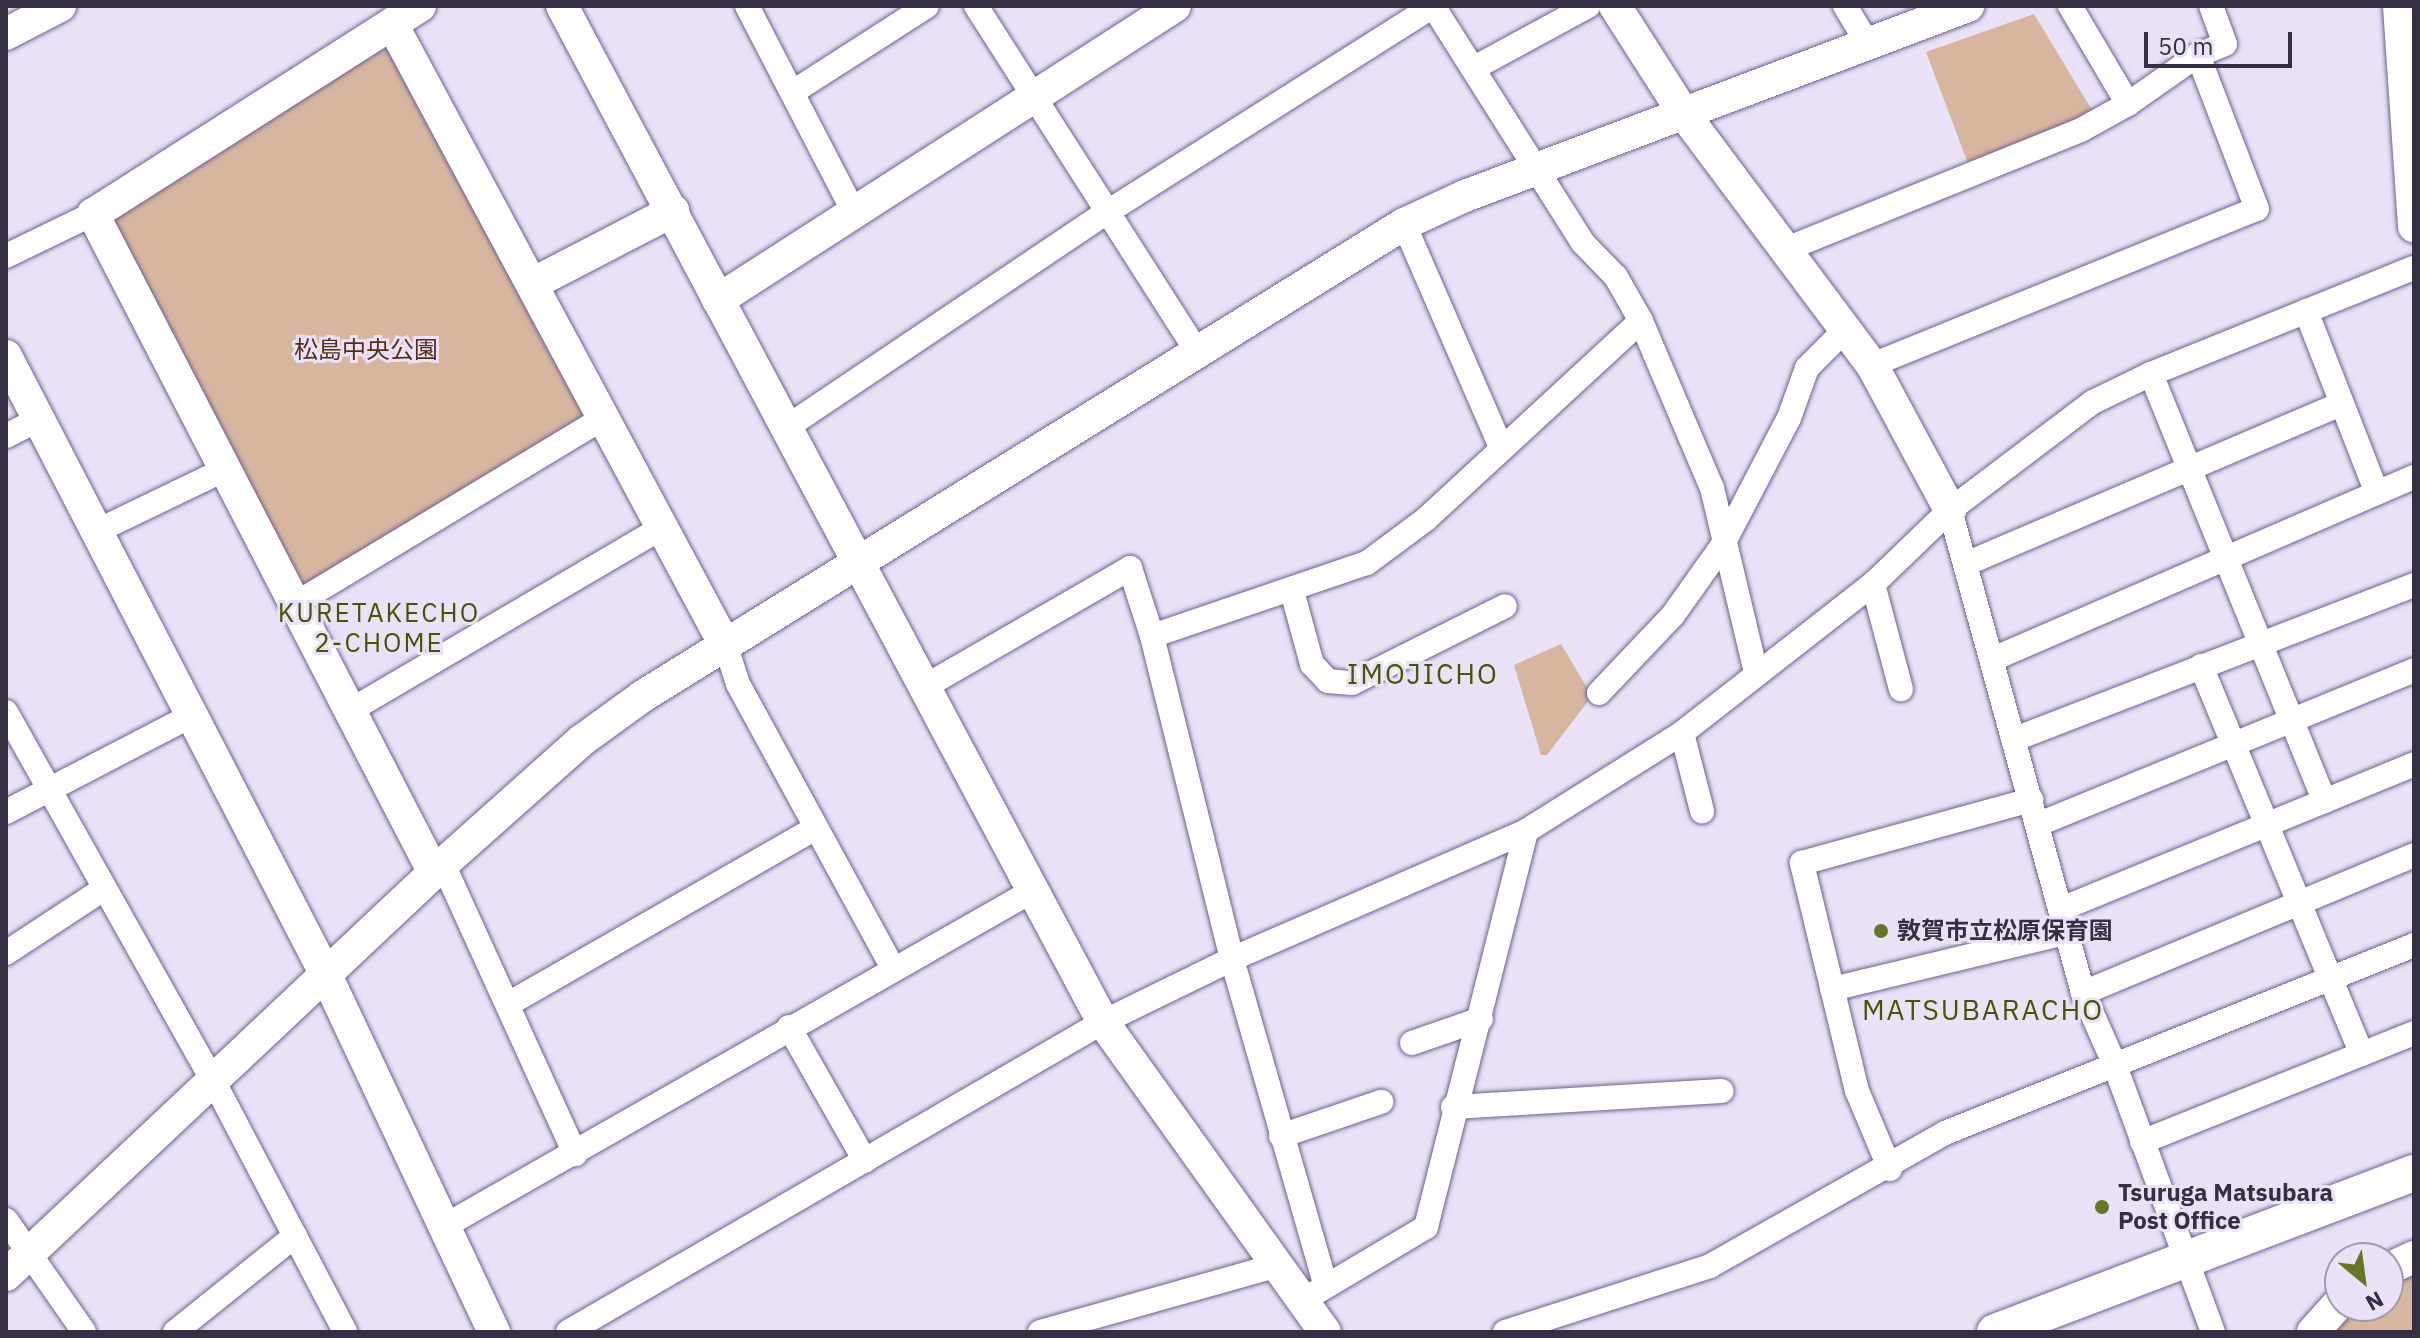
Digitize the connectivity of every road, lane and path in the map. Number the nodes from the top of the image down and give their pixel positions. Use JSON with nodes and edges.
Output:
{"nodes":[{"id":1,"x":60,"y":6,"type":"edge"},
{"id":2,"x":420,"y":6,"type":"edge"},
{"id":3,"x":562,"y":6,"type":"edge"},
{"id":4,"x":747,"y":6,"type":"edge"},
{"id":5,"x":927,"y":6,"type":"edge"},
{"id":6,"x":976,"y":6,"type":"edge"},
{"id":7,"x":1175,"y":6,"type":"edge"},
{"id":8,"x":1433,"y":6,"type":"edge"},
{"id":9,"x":1588,"y":6,"type":"edge"},
{"id":10,"x":1615,"y":6,"type":"edge"},
{"id":11,"x":1845,"y":6,"type":"edge"},
{"id":12,"x":1968,"y":6,"type":"edge"},
{"id":13,"x":2070,"y":6,"type":"edge"},
{"id":14,"x":2211,"y":6,"type":"edge"},
{"id":15,"x":2399,"y":6,"type":"edge"},
{"id":16,"x":392,"y":24,"type":"junction"},
{"id":17,"x":6,"y":34,"type":"edge"},
{"id":18,"x":1868,"y":44,"type":"junction"},
{"id":19,"x":2198,"y":55,"type":"junction"},
{"id":20,"x":1474,"y":68,"type":"junction"},
{"id":21,"x":793,"y":92,"type":"junction"},
{"id":22,"x":2409,"y":95,"type":"edge"},
{"id":23,"x":1033,"y":97,"type":"junction"},
{"id":24,"x":2128,"y":104,"type":"junction"},
{"id":25,"x":1684,"y":114,"type":"junction"},
{"id":26,"x":1537,"y":170,"type":"junction"},
{"id":27,"x":673,"y":211,"type":"junction"},
{"id":28,"x":1109,"y":211,"type":"junction"},
{"id":29,"x":93,"y":214,"type":"junction"},
{"id":30,"x":855,"y":214,"type":"junction"},
{"id":31,"x":1404,"y":224,"type":"junction"},
{"id":32,"x":2414,"y":226,"type":"edge"},
{"id":33,"x":1784,"y":250,"type":"junction"},
{"id":34,"x":6,"y":256,"type":"edge"},
{"id":35,"x":2414,"y":268,"type":"edge"},
{"id":36,"x":534,"y":283,"type":"junction"},
{"id":37,"x":718,"y":300,"type":"junction"},
{"id":38,"x":2306,"y":311,"type":"junction"},
{"id":39,"x":1641,"y":321,"type":"junction"},
{"id":40,"x":1845,"y":330,"type":"junction"},
{"id":41,"x":1196,"y":350,"type":"junction"},
{"id":42,"x":6,"y":356,"type":"edge"},
{"id":43,"x":1872,"y":365,"type":"junction"},
{"id":44,"x":2151,"y":374,"type":"junction"},
{"id":45,"x":2340,"y":404,"type":"junction"},
{"id":46,"x":605,"y":417,"type":"junction"},
{"id":47,"x":39,"y":419,"type":"junction"},
{"id":48,"x":784,"y":429,"type":"junction"},
{"id":49,"x":6,"y":436,"type":"edge"},
{"id":50,"x":1502,"y":449,"type":"junction"},
{"id":51,"x":226,"y":469,"type":"junction"},
{"id":52,"x":2187,"y":469,"type":"junction"},
{"id":53,"x":2414,"y":477,"type":"edge"},
{"id":54,"x":2377,"y":493,"type":"junction"},
{"id":55,"x":1950,"y":510,"type":"junction"},
{"id":56,"x":663,"y":527,"type":"junction"},
{"id":57,"x":97,"y":531,"type":"junction"},
{"id":58,"x":1722,"y":546,"type":"junction"},
{"id":59,"x":2224,"y":557,"type":"junction"},
{"id":60,"x":861,"y":563,"type":"junction"},
{"id":61,"x":1968,"y":563,"type":"junction"},
{"id":62,"x":1873,"y":584,"type":"junction"},
{"id":63,"x":2414,"y":585,"type":"edge"},
{"id":64,"x":1292,"y":591,"type":"junction"},
{"id":65,"x":295,"y":604,"type":"junction"},
{"id":66,"x":1505,"y":606,"type":"dead end"},
{"id":67,"x":1152,"y":636,"type":"junction"},
{"id":68,"x":2260,"y":643,"type":"junction"},
{"id":69,"x":726,"y":647,"type":"junction"},
{"id":70,"x":1993,"y":659,"type":"junction"},
{"id":71,"x":2201,"y":666,"type":"junction"},
{"id":72,"x":2414,"y":670,"type":"edge"},
{"id":73,"x":1756,"y":672,"type":"junction"},
{"id":74,"x":926,"y":686,"type":"junction"},
{"id":75,"x":1901,"y":689,"type":"dead end"},
{"id":76,"x":1599,"y":693,"type":"dead end"},
{"id":77,"x":351,"y":710,"type":"junction"},
{"id":78,"x":6,"y":712,"type":"edge"},
{"id":79,"x":192,"y":715,"type":"junction"},
{"id":80,"x":2294,"y":721,"type":"junction"},
{"id":81,"x":1682,"y":733,"type":"junction"},
{"id":82,"x":2015,"y":739,"type":"junction"},
{"id":83,"x":2233,"y":746,"type":"junction"},
{"id":84,"x":2414,"y":764,"type":"edge"},
{"id":85,"x":47,"y":787,"type":"junction"},
{"id":86,"x":2031,"y":800,"type":"junction"},
{"id":87,"x":2324,"y":801,"type":"junction"},
{"id":88,"x":1702,"y":811,"type":"dead end"},
{"id":89,"x":6,"y":812,"type":"edge"},
{"id":90,"x":2039,"y":824,"type":"junction"},
{"id":91,"x":2268,"y":824,"type":"junction"},
{"id":92,"x":814,"y":829,"type":"junction"},
{"id":93,"x":1526,"y":831,"type":"junction"},
{"id":94,"x":2414,"y":855,"type":"edge"},
{"id":95,"x":439,"y":869,"type":"junction"},
{"id":96,"x":105,"y":888,"type":"junction"},
{"id":97,"x":1034,"y":890,"type":"junction"},
{"id":98,"x":2301,"y":902,"type":"junction"},
{"id":99,"x":2064,"y":921,"type":"junction"},
{"id":100,"x":2414,"y":945,"type":"edge"},
{"id":101,"x":6,"y":953,"type":"edge"},
{"id":102,"x":1232,"y":959,"type":"junction"},
{"id":103,"x":892,"y":967,"type":"junction"},
{"id":104,"x":326,"y":975,"type":"junction"},
{"id":105,"x":2331,"y":978,"type":"junction"},
{"id":106,"x":1832,"y":989,"type":"junction"},
{"id":107,"x":2083,"y":993,"type":"junction"},
{"id":108,"x":510,"y":1003,"type":"junction"},
{"id":109,"x":1481,"y":1019,"type":"junction"},
{"id":110,"x":1103,"y":1022,"type":"junction"},
{"id":111,"x":789,"y":1027,"type":"junction"},
{"id":112,"x":2414,"y":1033,"type":"edge"},
{"id":113,"x":1412,"y":1043,"type":"dead end"},
{"id":114,"x":2362,"y":1054,"type":"junction"},
{"id":115,"x":2114,"y":1063,"type":"junction"},
{"id":116,"x":214,"y":1082,"type":"junction"},
{"id":117,"x":1722,"y":1091,"type":"dead end"},
{"id":118,"x":1381,"y":1102,"type":"dead end"},
{"id":119,"x":1453,"y":1107,"type":"junction"},
{"id":120,"x":1281,"y":1136,"type":"junction"},
{"id":121,"x":2142,"y":1142,"type":"junction"},
{"id":122,"x":575,"y":1154,"type":"junction"},
{"id":123,"x":865,"y":1161,"type":"junction"},
{"id":124,"x":1890,"y":1169,"type":"junction"},
{"id":125,"x":2414,"y":1173,"type":"edge"},
{"id":126,"x":6,"y":1220,"type":"edge"},
{"id":127,"x":443,"y":1227,"type":"junction"},
{"id":128,"x":295,"y":1236,"type":"junction"},
{"id":129,"x":2187,"y":1258,"type":"junction"},
{"id":130,"x":17,"y":1265,"type":"edge"},
{"id":131,"x":1279,"y":1265,"type":"junction"},
{"id":132,"x":1314,"y":1293,"type":"junction"},
{"id":133,"x":84,"y":1332,"type":"edge"},
{"id":134,"x":175,"y":1332,"type":"edge"},
{"id":135,"x":345,"y":1332,"type":"edge"},
{"id":136,"x":494,"y":1332,"type":"edge"},
{"id":137,"x":568,"y":1332,"type":"edge"},
{"id":138,"x":1040,"y":1332,"type":"edge"},
{"id":139,"x":1325,"y":1332,"type":"edge"},
{"id":140,"x":1505,"y":1332,"type":"edge"},
{"id":141,"x":1995,"y":1332,"type":"edge"},
{"id":142,"x":2213,"y":1332,"type":"edge"}],
"edges":[{"from":1,"to":17,"type":"street"},
{"from":2,"to":16,"type":"street"},
{"from":3,"to":27,"type":"street"},
{"from":4,"to":21,"type":"street"},
{"from":5,"to":21,"type":"street"},
{"from":6,"to":23,"type":"street"},
{"from":7,"to":23,"type":"street"},
{"from":8,"to":20,"type":"street"},
{"from":8,"to":28,"type":"street"},
{"from":9,"to":20,"type":"street"},
{"from":10,"to":25,"type":"street"},
{"from":11,"to":18,"type":"street"},
{"from":12,"to":18,"type":"street"},
{"from":13,"to":24,"type":"street"},
{"from":14,"to":19,"type":"street"},
{"from":15,"to":22,"type":"street"},
{"from":16,"to":29,"type":"street"},
{"from":16,"to":36,"type":"street"},
{"from":18,"to":25,"type":"street"},
{"from":19,"to":24,"type":"street"},
{"from":19,"to":43,"type":"street"},
{"from":20,"to":26,"type":"street"},
{"from":21,"to":30,"type":"street"},
{"from":22,"to":32,"type":"street"},
{"from":23,"to":28,"type":"street"},
{"from":23,"to":30,"type":"street"},
{"from":24,"to":33,"type":"street"},
{"from":25,"to":26,"type":"street"},
{"from":25,"to":33,"type":"street"},
{"from":26,"to":31,"type":"street"},
{"from":26,"to":39,"type":"street"},
{"from":27,"to":36,"type":"street"},
{"from":27,"to":37,"type":"street"},
{"from":28,"to":41,"type":"street"},
{"from":28,"to":48,"type":"street"},
{"from":29,"to":34,"type":"street"},
{"from":29,"to":51,"type":"street"},
{"from":30,"to":37,"type":"street"},
{"from":31,"to":41,"type":"street"},
{"from":31,"to":50,"type":"street"},
{"from":33,"to":40,"type":"street"},
{"from":35,"to":38,"type":"street"},
{"from":36,"to":46,"type":"street"},
{"from":37,"to":48,"type":"street"},
{"from":38,"to":44,"type":"street"},
{"from":38,"to":45,"type":"street"},
{"from":39,"to":50,"type":"street"},
{"from":39,"to":58,"type":"street"},
{"from":40,"to":43,"type":"street"},
{"from":40,"to":58,"type":"street"},
{"from":41,"to":60,"type":"street"},
{"from":42,"to":47,"type":"street"},
{"from":43,"to":55,"type":"street"},
{"from":44,"to":52,"type":"street"},
{"from":44,"to":55,"type":"street"},
{"from":45,"to":52,"type":"street"},
{"from":45,"to":54,"type":"street"},
{"from":46,"to":56,"type":"street"},
{"from":46,"to":65,"type":"street"},
{"from":47,"to":49,"type":"street"},
{"from":47,"to":57,"type":"street"},
{"from":48,"to":60,"type":"street"},
{"from":50,"to":64,"type":"street"},
{"from":51,"to":57,"type":"street"},
{"from":51,"to":65,"type":"street"},
{"from":52,"to":59,"type":"street"},
{"from":52,"to":61,"type":"street"},
{"from":53,"to":54,"type":"street"},
{"from":54,"to":59,"type":"street"},
{"from":55,"to":61,"type":"street"},
{"from":55,"to":62,"type":"street"},
{"from":56,"to":69,"type":"street"},
{"from":56,"to":77,"type":"street"},
{"from":57,"to":79,"type":"street"},
{"from":58,"to":73,"type":"street"},
{"from":58,"to":76,"type":"street"},
{"from":59,"to":68,"type":"street"},
{"from":59,"to":70,"type":"street"},
{"from":60,"to":69,"type":"street"},
{"from":60,"to":74,"type":"street"},
{"from":61,"to":70,"type":"street"},
{"from":62,"to":73,"type":"street"},
{"from":62,"to":75,"type":"street"},
{"from":63,"to":68,"type":"street"},
{"from":64,"to":66,"type":"street"},
{"from":64,"to":67,"type":"street"},
{"from":65,"to":77,"type":"street"},
{"from":67,"to":74,"type":"street"},
{"from":67,"to":102,"type":"street"},
{"from":68,"to":71,"type":"street"},
{"from":68,"to":80,"type":"street"},
{"from":69,"to":92,"type":"street"},
{"from":69,"to":95,"type":"street"},
{"from":70,"to":82,"type":"street"},
{"from":71,"to":82,"type":"street"},
{"from":71,"to":83,"type":"street"},
{"from":72,"to":80,"type":"street"},
{"from":73,"to":81,"type":"street"},
{"from":74,"to":97,"type":"street"},
{"from":77,"to":95,"type":"street"},
{"from":78,"to":85,"type":"street"},
{"from":79,"to":85,"type":"street"},
{"from":79,"to":104,"type":"street"},
{"from":80,"to":83,"type":"street"},
{"from":80,"to":87,"type":"street"},
{"from":81,"to":88,"type":"street"},
{"from":81,"to":93,"type":"street"},
{"from":82,"to":86,"type":"street"},
{"from":83,"to":90,"type":"street"},
{"from":83,"to":91,"type":"street"},
{"from":84,"to":87,"type":"street"},
{"from":85,"to":89,"type":"street"},
{"from":85,"to":96,"type":"street"},
{"from":86,"to":90,"type":"street"},
{"from":86,"to":106,"type":"street"},
{"from":87,"to":91,"type":"street"},
{"from":90,"to":99,"type":"street"},
{"from":91,"to":98,"type":"street"},
{"from":91,"to":99,"type":"street"},
{"from":92,"to":103,"type":"street"},
{"from":92,"to":108,"type":"street"},
{"from":93,"to":102,"type":"street"},
{"from":93,"to":109,"type":"street"},
{"from":94,"to":98,"type":"street"},
{"from":95,"to":104,"type":"street"},
{"from":95,"to":108,"type":"street"},
{"from":96,"to":101,"type":"street"},
{"from":96,"to":116,"type":"street"},
{"from":97,"to":103,"type":"street"},
{"from":97,"to":110,"type":"street"},
{"from":98,"to":105,"type":"street"},
{"from":98,"to":107,"type":"street"},
{"from":99,"to":106,"type":"street"},
{"from":99,"to":107,"type":"street"},
{"from":100,"to":105,"type":"street"},
{"from":102,"to":110,"type":"street"},
{"from":102,"to":120,"type":"street"},
{"from":103,"to":111,"type":"street"},
{"from":104,"to":116,"type":"street"},
{"from":104,"to":127,"type":"street"},
{"from":105,"to":114,"type":"street"},
{"from":105,"to":115,"type":"street"},
{"from":106,"to":124,"type":"street"},
{"from":107,"to":115,"type":"street"},
{"from":108,"to":122,"type":"street"},
{"from":109,"to":113,"type":"street"},
{"from":109,"to":119,"type":"street"},
{"from":110,"to":123,"type":"street"},
{"from":110,"to":131,"type":"street"},
{"from":111,"to":122,"type":"street"},
{"from":111,"to":123,"type":"street"},
{"from":112,"to":114,"type":"street"},
{"from":114,"to":121,"type":"street"},
{"from":115,"to":121,"type":"street"},
{"from":115,"to":124,"type":"street"},
{"from":116,"to":128,"type":"street"},
{"from":116,"to":130,"type":"street"},
{"from":117,"to":119,"type":"street"},
{"from":118,"to":120,"type":"street"},
{"from":119,"to":132,"type":"street"},
{"from":120,"to":132,"type":"street"},
{"from":121,"to":129,"type":"street"},
{"from":122,"to":127,"type":"street"},
{"from":123,"to":137,"type":"street"},
{"from":124,"to":140,"type":"street"},
{"from":125,"to":129,"type":"main road"},
{"from":126,"to":130,"type":"street"},
{"from":127,"to":136,"type":"street"},
{"from":128,"to":134,"type":"street"},
{"from":128,"to":135,"type":"street"},
{"from":129,"to":141,"type":"main road"},
{"from":129,"to":142,"type":"street"},
{"from":130,"to":133,"type":"street"},
{"from":131,"to":132,"type":"street"},
{"from":131,"to":138,"type":"street"},
{"from":132,"to":139,"type":"street"}]}
